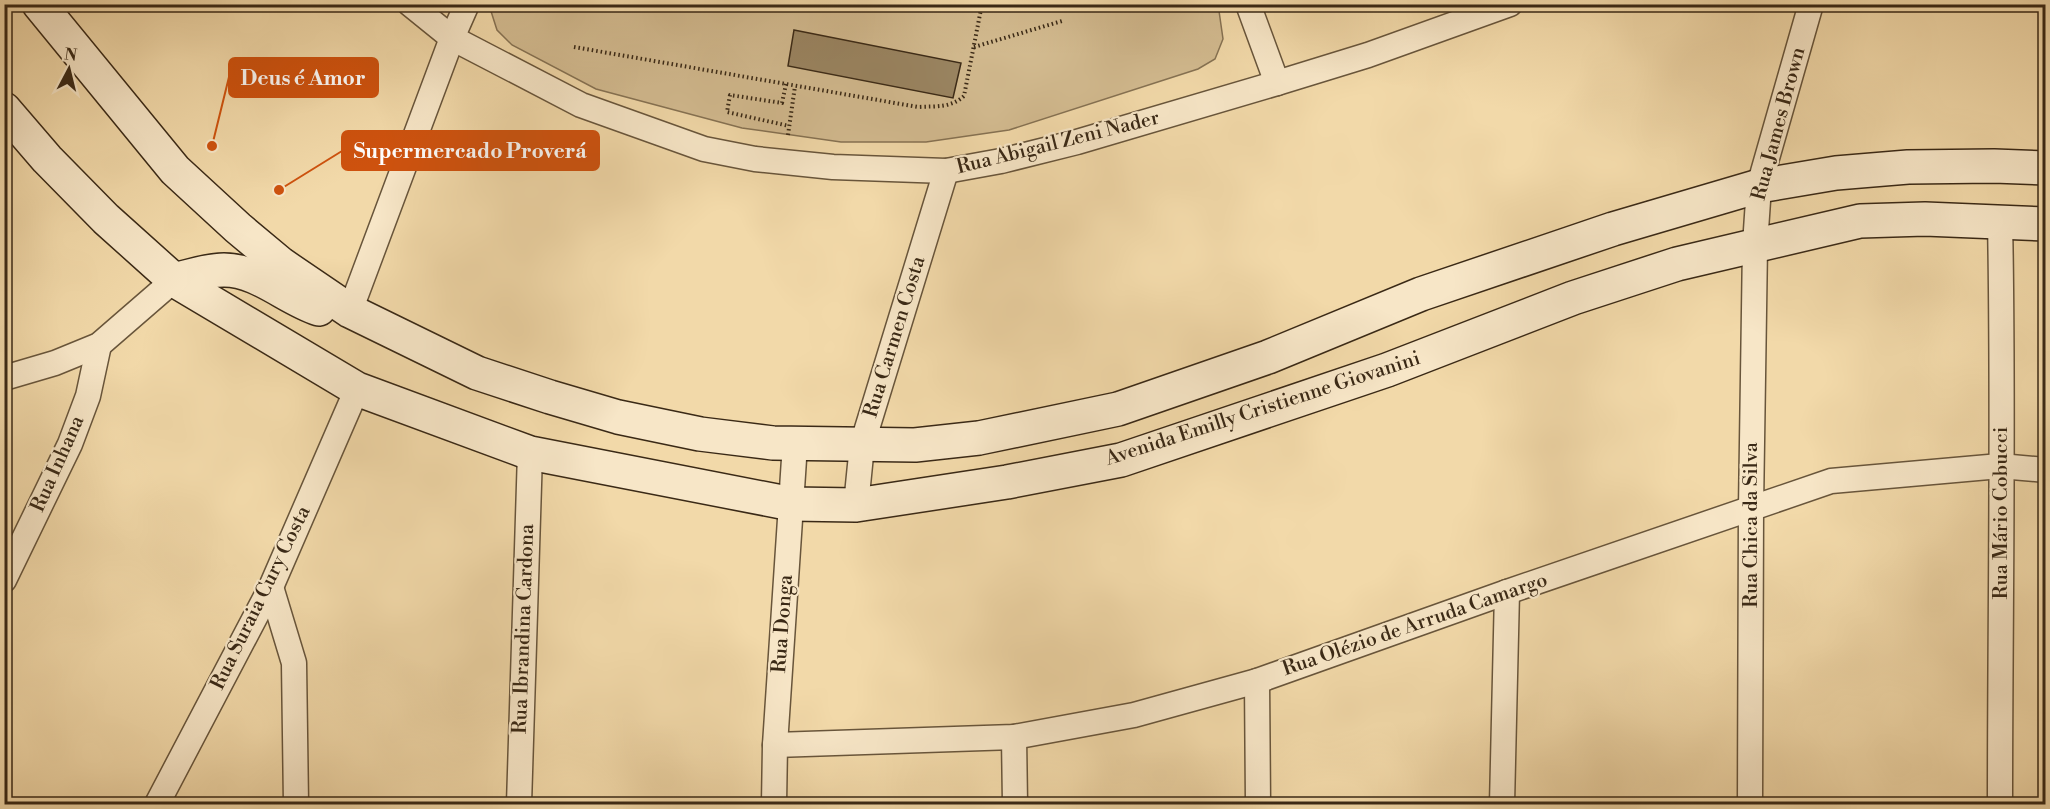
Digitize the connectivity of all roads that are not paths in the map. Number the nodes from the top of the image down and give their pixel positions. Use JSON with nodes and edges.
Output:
{"nodes":[{"id":1,"x":39,"y":4,"type":"edge"},
{"id":2,"x":411,"y":4,"type":"edge"},
{"id":3,"x":467,"y":4,"type":"edge"},
{"id":4,"x":1248,"y":4,"type":"edge"},
{"id":5,"x":1510,"y":4,"type":"edge"},
{"id":6,"x":1811,"y":4,"type":"edge"},
{"id":7,"x":452,"y":38,"type":"junction"},
{"id":8,"x":1277,"y":83,"type":"junction"},
{"id":9,"x":4,"y":109,"type":"edge"},
{"id":10,"x":2046,"y":168,"type":"edge"},
{"id":11,"x":946,"y":171,"type":"junction"},
{"id":12,"x":1759,"y":186,"type":"junction"},
{"id":13,"x":2000,"y":221,"type":"junction"},
{"id":14,"x":2046,"y":224,"type":"edge"},
{"id":15,"x":1755,"y":245,"type":"junction"},
{"id":16,"x":174,"y":280,"type":"junction"},
{"id":17,"x":350,"y":311,"type":"junction"},
{"id":18,"x":99,"y":345,"type":"junction"},
{"id":19,"x":4,"y":378,"type":"edge"},
{"id":20,"x":357,"y":389,"type":"junction"},
{"id":21,"x":795,"y":444,"type":"junction"},
{"id":22,"x":862,"y":446,"type":"junction"},
{"id":23,"x":530,"y":453,"type":"junction"},
{"id":24,"x":2000,"y":466,"type":"junction"},
{"id":25,"x":2046,"y":470,"type":"edge"},
{"id":26,"x":792,"y":504,"type":"junction"},
{"id":27,"x":856,"y":505,"type":"junction"},
{"id":28,"x":1751,"y":508,"type":"junction"},
{"id":29,"x":4,"y":579,"type":"edge"},
{"id":30,"x":271,"y":587,"type":"junction"},
{"id":31,"x":1507,"y":592,"type":"junction"},
{"id":32,"x":1257,"y":681,"type":"junction"},
{"id":33,"x":1014,"y":737,"type":"junction"},
{"id":34,"x":775,"y":745,"type":"junction"},
{"id":35,"x":158,"y":804,"type":"edge"},
{"id":36,"x":296,"y":804,"type":"edge"},
{"id":37,"x":519,"y":804,"type":"edge"},
{"id":38,"x":774,"y":804,"type":"edge"},
{"id":39,"x":1015,"y":804,"type":"edge"},
{"id":40,"x":1258,"y":804,"type":"edge"},
{"id":41,"x":1502,"y":804,"type":"edge"},
{"id":42,"x":1750,"y":804,"type":"edge"},
{"id":43,"x":2000,"y":804,"type":"edge"}],
"edges":[{"from":1,"to":17,"type":"main road"},
{"from":2,"to":7,"type":"street","name":"Rua Abigail Zeni Nader"},
{"from":3,"to":7,"type":"street"},
{"from":4,"to":8,"type":"street"},
{"from":5,"to":8,"type":"street","name":"Rua Abigail Zeni Nader"},
{"from":6,"to":12,"type":"street","name":"Rua James Brown"},
{"from":7,"to":11,"type":"street","name":"Rua Abigail Zeni Nader"},
{"from":7,"to":17,"type":"street"},
{"from":8,"to":11,"type":"street","name":"Rua Abigail Zeni Nader"},
{"from":9,"to":16,"type":"main road","name":"Avenida Emilly Cristienne Giovanini"},
{"from":10,"to":12,"type":"main road"},
{"from":11,"to":22,"type":"street","name":"Rua Carmen Costa"},
{"from":12,"to":15,"type":"street","name":"Rua James Brown"},
{"from":12,"to":22,"type":"main road"},
{"from":13,"to":14,"type":"main road","name":"Avenida Emilly Cristienne Giovanini"},
{"from":13,"to":15,"type":"main road","name":"Avenida Emilly Cristienne Giovanini"},
{"from":13,"to":24,"type":"street","name":"Rua Mário Cobucci"},
{"from":15,"to":27,"type":"main road","name":"Avenida Emilly Cristienne Giovanini"},
{"from":15,"to":28,"type":"street","name":"Rua Chica da Silva"},
{"from":16,"to":17,"type":"main road"},
{"from":16,"to":18,"type":"street"},
{"from":16,"to":20,"type":"main road","name":"Avenida Emilly Cristienne Giovanini"},
{"from":17,"to":21,"type":"main road"},
{"from":18,"to":19,"type":"street"},
{"from":18,"to":29,"type":"street","name":"Rua Inhana"},
{"from":20,"to":23,"type":"main road","name":"Avenida Emilly Cristienne Giovanini"},
{"from":20,"to":30,"type":"street","name":"Rua Suraia Cury Costa"},
{"from":21,"to":22,"type":"main road"},
{"from":21,"to":26,"type":"street","name":"Rua Donga"},
{"from":22,"to":27,"type":"street","name":"Rua Carmen Costa"},
{"from":23,"to":26,"type":"main road","name":"Avenida Emilly Cristienne Giovanini"},
{"from":23,"to":37,"type":"street","name":"Rua Ibrandina Cardona"},
{"from":24,"to":25,"type":"street","name":"Rua Olézio de Arruda Camargo"},
{"from":24,"to":28,"type":"street","name":"Rua Olézio de Arruda Camargo"},
{"from":24,"to":43,"type":"street","name":"Rua Mário Cobucci"},
{"from":26,"to":27,"type":"main road","name":"Avenida Emilly Cristienne Giovanini"},
{"from":26,"to":34,"type":"street","name":"Rua Donga"},
{"from":28,"to":31,"type":"street","name":"Rua Olézio de Arruda Camargo"},
{"from":28,"to":42,"type":"street","name":"Rua Chica da Silva"},
{"from":30,"to":35,"type":"street","name":"Rua Suraia Cury Costa"},
{"from":30,"to":36,"type":"street"},
{"from":31,"to":32,"type":"street","name":"Rua Olézio de Arruda Camargo"},
{"from":31,"to":41,"type":"street"},
{"from":32,"to":33,"type":"street","name":"Rua Olézio de Arruda Camargo"},
{"from":32,"to":40,"type":"street"},
{"from":33,"to":34,"type":"street","name":"Rua Olézio de Arruda Camargo"},
{"from":33,"to":39,"type":"street"},
{"from":34,"to":38,"type":"street","name":"Rua Donga"}]}
